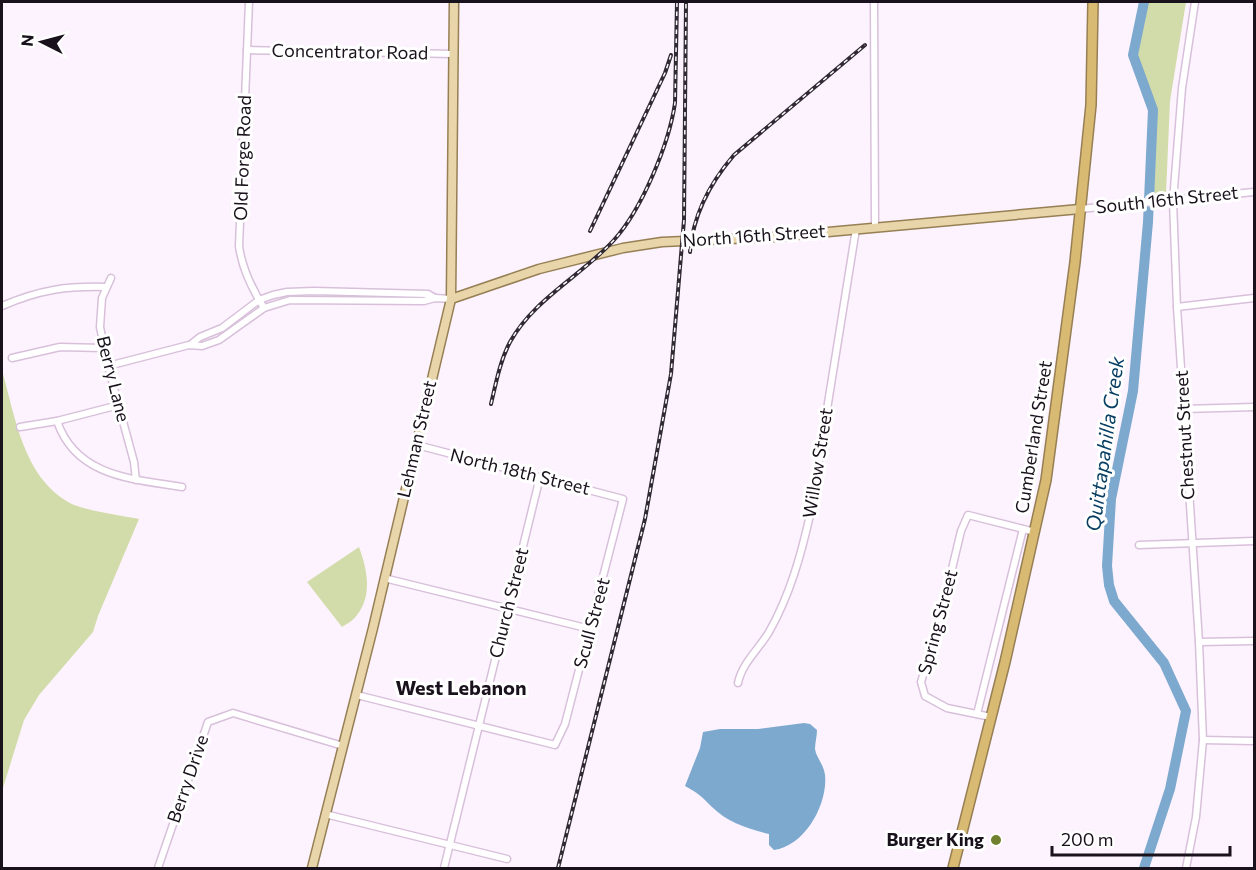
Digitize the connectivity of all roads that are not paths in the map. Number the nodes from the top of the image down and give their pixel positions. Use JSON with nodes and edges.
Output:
{"nodes":[{"id":1,"x":249,"y":2,"type":"edge"},
{"id":2,"x":454,"y":2,"type":"edge"},
{"id":3,"x":874,"y":2,"type":"edge"},
{"id":4,"x":1093,"y":2,"type":"edge"},
{"id":5,"x":1195,"y":2,"type":"edge"},
{"id":6,"x":247,"y":50,"type":"junction"},
{"id":7,"x":454,"y":54,"type":"junction"},
{"id":8,"x":1254,"y":192,"type":"edge"},
{"id":9,"x":1173,"y":201,"type":"junction"},
{"id":10,"x":1080,"y":209,"type":"junction"},
{"id":11,"x":875,"y":227,"type":"junction"},
{"id":12,"x":856,"y":229,"type":"junction"},
{"id":13,"x":111,"y":278,"type":"dead end"},
{"id":14,"x":106,"y":287,"type":"junction"},
{"id":15,"x":435,"y":298,"type":"junction"},
{"id":16,"x":1254,"y":298,"type":"edge"},
{"id":17,"x":451,"y":299,"type":"junction"},
{"id":18,"x":259,"y":300,"type":"junction"},
{"id":19,"x":2,"y":306,"type":"edge"},
{"id":20,"x":1177,"y":307,"type":"junction"},
{"id":21,"x":264,"y":308,"type":"junction"},
{"id":22,"x":189,"y":345,"type":"junction"},
{"id":23,"x":103,"y":348,"type":"junction"},
{"id":24,"x":12,"y":358,"type":"dead end"},
{"id":25,"x":108,"y":366,"type":"junction"},
{"id":26,"x":119,"y":405,"type":"junction"},
{"id":27,"x":1254,"y":407,"type":"edge"},
{"id":28,"x":1183,"y":409,"type":"junction"},
{"id":29,"x":57,"y":421,"type":"junction"},
{"id":30,"x":20,"y":427,"type":"dead end"},
{"id":31,"x":417,"y":445,"type":"junction"},
{"id":32,"x":540,"y":477,"type":"junction"},
{"id":33,"x":136,"y":480,"type":"junction"},
{"id":34,"x":182,"y":487,"type":"dead end"},
{"id":35,"x":623,"y":499,"type":"joint"},
{"id":36,"x":1023,"y":529,"type":"junction"},
{"id":37,"x":1035,"y":532,"type":"junction"},
{"id":38,"x":1254,"y":541,"type":"edge"},
{"id":39,"x":1191,"y":542,"type":"junction"},
{"id":40,"x":1139,"y":545,"type":"dead end"},
{"id":41,"x":384,"y":578,"type":"junction"},
{"id":42,"x":508,"y":608,"type":"junction"},
{"id":43,"x":590,"y":629,"type":"junction"},
{"id":44,"x":1254,"y":641,"type":"edge"},
{"id":45,"x":1199,"y":642,"type":"junction"},
{"id":46,"x":738,"y":683,"type":"dead end"},
{"id":47,"x":357,"y":695,"type":"junction"},
{"id":48,"x":977,"y":714,"type":"junction"},
{"id":49,"x":991,"y":717,"type":"junction"},
{"id":50,"x":478,"y":727,"type":"junction"},
{"id":51,"x":1203,"y":740,"type":"junction"},
{"id":52,"x":1254,"y":741,"type":"edge"},
{"id":53,"x":343,"y":746,"type":"junction"},
{"id":54,"x":326,"y":814,"type":"junction"},
{"id":55,"x":449,"y":845,"type":"junction"},
{"id":56,"x":507,"y":859,"type":"dead end"},
{"id":57,"x":158,"y":868,"type":"edge"},
{"id":58,"x":312,"y":868,"type":"edge"},
{"id":59,"x":444,"y":868,"type":"edge"},
{"id":60,"x":953,"y":868,"type":"edge"},
{"id":61,"x":1186,"y":868,"type":"edge"}],
"edges":[{"from":1,"to":6,"type":"street","name":"Old Forge Road"},
{"from":2,"to":7,"type":"main road","name":"Lehman Street"},
{"from":3,"to":11,"type":"street"},
{"from":4,"to":10,"type":"highway","name":"Cumberland Street"},
{"from":5,"to":9,"type":"street","name":"Chestnut Street"},
{"from":6,"to":7,"type":"street","name":"Concentrator Road"},
{"from":6,"to":18,"type":"street","name":"Old Forge Road"},
{"from":7,"to":17,"type":"main road","name":"Lehman Street"},
{"from":8,"to":9,"type":"street","name":"South 16th Street"},
{"from":9,"to":10,"type":"street","name":"South 16th Street"},
{"from":9,"to":20,"type":"street","name":"Chestnut Street"},
{"from":10,"to":11,"type":"main road","name":"North 16th Street"},
{"from":10,"to":37,"type":"highway","name":"Cumberland Street"},
{"from":11,"to":12,"type":"main road","name":"North 16th Street"},
{"from":12,"to":17,"type":"main road","name":"North 16th Street"},
{"from":12,"to":46,"type":"street","name":"Willow Street"},
{"from":13,"to":14,"type":"street","name":"Berry Lane"},
{"from":14,"to":19,"type":"street"},
{"from":14,"to":23,"type":"street","name":"Berry Lane"},
{"from":15,"to":17,"type":"street","name":"North 16th Street"},
{"from":15,"to":18,"type":"street","name":"North 16th Street"},
{"from":15,"to":21,"type":"street","name":"North 16th Street"},
{"from":16,"to":20,"type":"street"},
{"from":17,"to":31,"type":"main road","name":"Lehman Street"},
{"from":18,"to":21,"type":"street","name":"Old Forge Road"},
{"from":18,"to":22,"type":"street","name":"North 16th Street"},
{"from":20,"to":28,"type":"street","name":"Chestnut Street"},
{"from":21,"to":22,"type":"street","name":"North 16th Street"},
{"from":22,"to":25,"type":"street","name":"North 16th Street"},
{"from":23,"to":24,"type":"street"},
{"from":23,"to":25,"type":"street","name":"Berry Lane"},
{"from":25,"to":26,"type":"street","name":"Berry Lane"},
{"from":26,"to":29,"type":"street"},
{"from":26,"to":33,"type":"street","name":"Berry Lane"},
{"from":27,"to":28,"type":"street"},
{"from":28,"to":39,"type":"street","name":"Chestnut Street"},
{"from":29,"to":30,"type":"street"},
{"from":29,"to":33,"type":"street"},
{"from":31,"to":32,"type":"street","name":"North 18th Street"},
{"from":31,"to":41,"type":"main road","name":"Lehman Street"},
{"from":32,"to":35,"type":"street","name":"North 18th Street"},
{"from":32,"to":42,"type":"street","name":"Church Street"},
{"from":33,"to":34,"type":"street"},
{"from":35,"to":43,"type":"street","name":"Scull Street"},
{"from":36,"to":37,"type":"street"},
{"from":36,"to":48,"type":"street"},
{"from":36,"to":48,"type":"street","name":"Spring Street"},
{"from":37,"to":49,"type":"highway","name":"Cumberland Street"},
{"from":38,"to":39,"type":"street"},
{"from":39,"to":40,"type":"street"},
{"from":39,"to":45,"type":"street","name":"Chestnut Street"},
{"from":41,"to":42,"type":"street"},
{"from":41,"to":47,"type":"main road","name":"Lehman Street"},
{"from":42,"to":43,"type":"street"},
{"from":42,"to":50,"type":"street","name":"Church Street"},
{"from":43,"to":50,"type":"street","name":"Scull Street"},
{"from":44,"to":45,"type":"street"},
{"from":45,"to":51,"type":"street","name":"Chestnut Street"},
{"from":47,"to":50,"type":"street"},
{"from":47,"to":53,"type":"main road","name":"Lehman Street"},
{"from":48,"to":49,"type":"street","name":"Spring Street"},
{"from":49,"to":60,"type":"highway","name":"Cumberland Street"},
{"from":50,"to":55,"type":"street","name":"Church Street"},
{"from":51,"to":52,"type":"street"},
{"from":51,"to":61,"type":"street","name":"Chestnut Street"},
{"from":53,"to":54,"type":"main road","name":"Lehman Street"},
{"from":53,"to":57,"type":"street","name":"Berry Drive"},
{"from":54,"to":55,"type":"street"},
{"from":54,"to":58,"type":"main road","name":"Lehman Street"},
{"from":55,"to":56,"type":"street"},
{"from":55,"to":59,"type":"street","name":"Church Street"}]}
